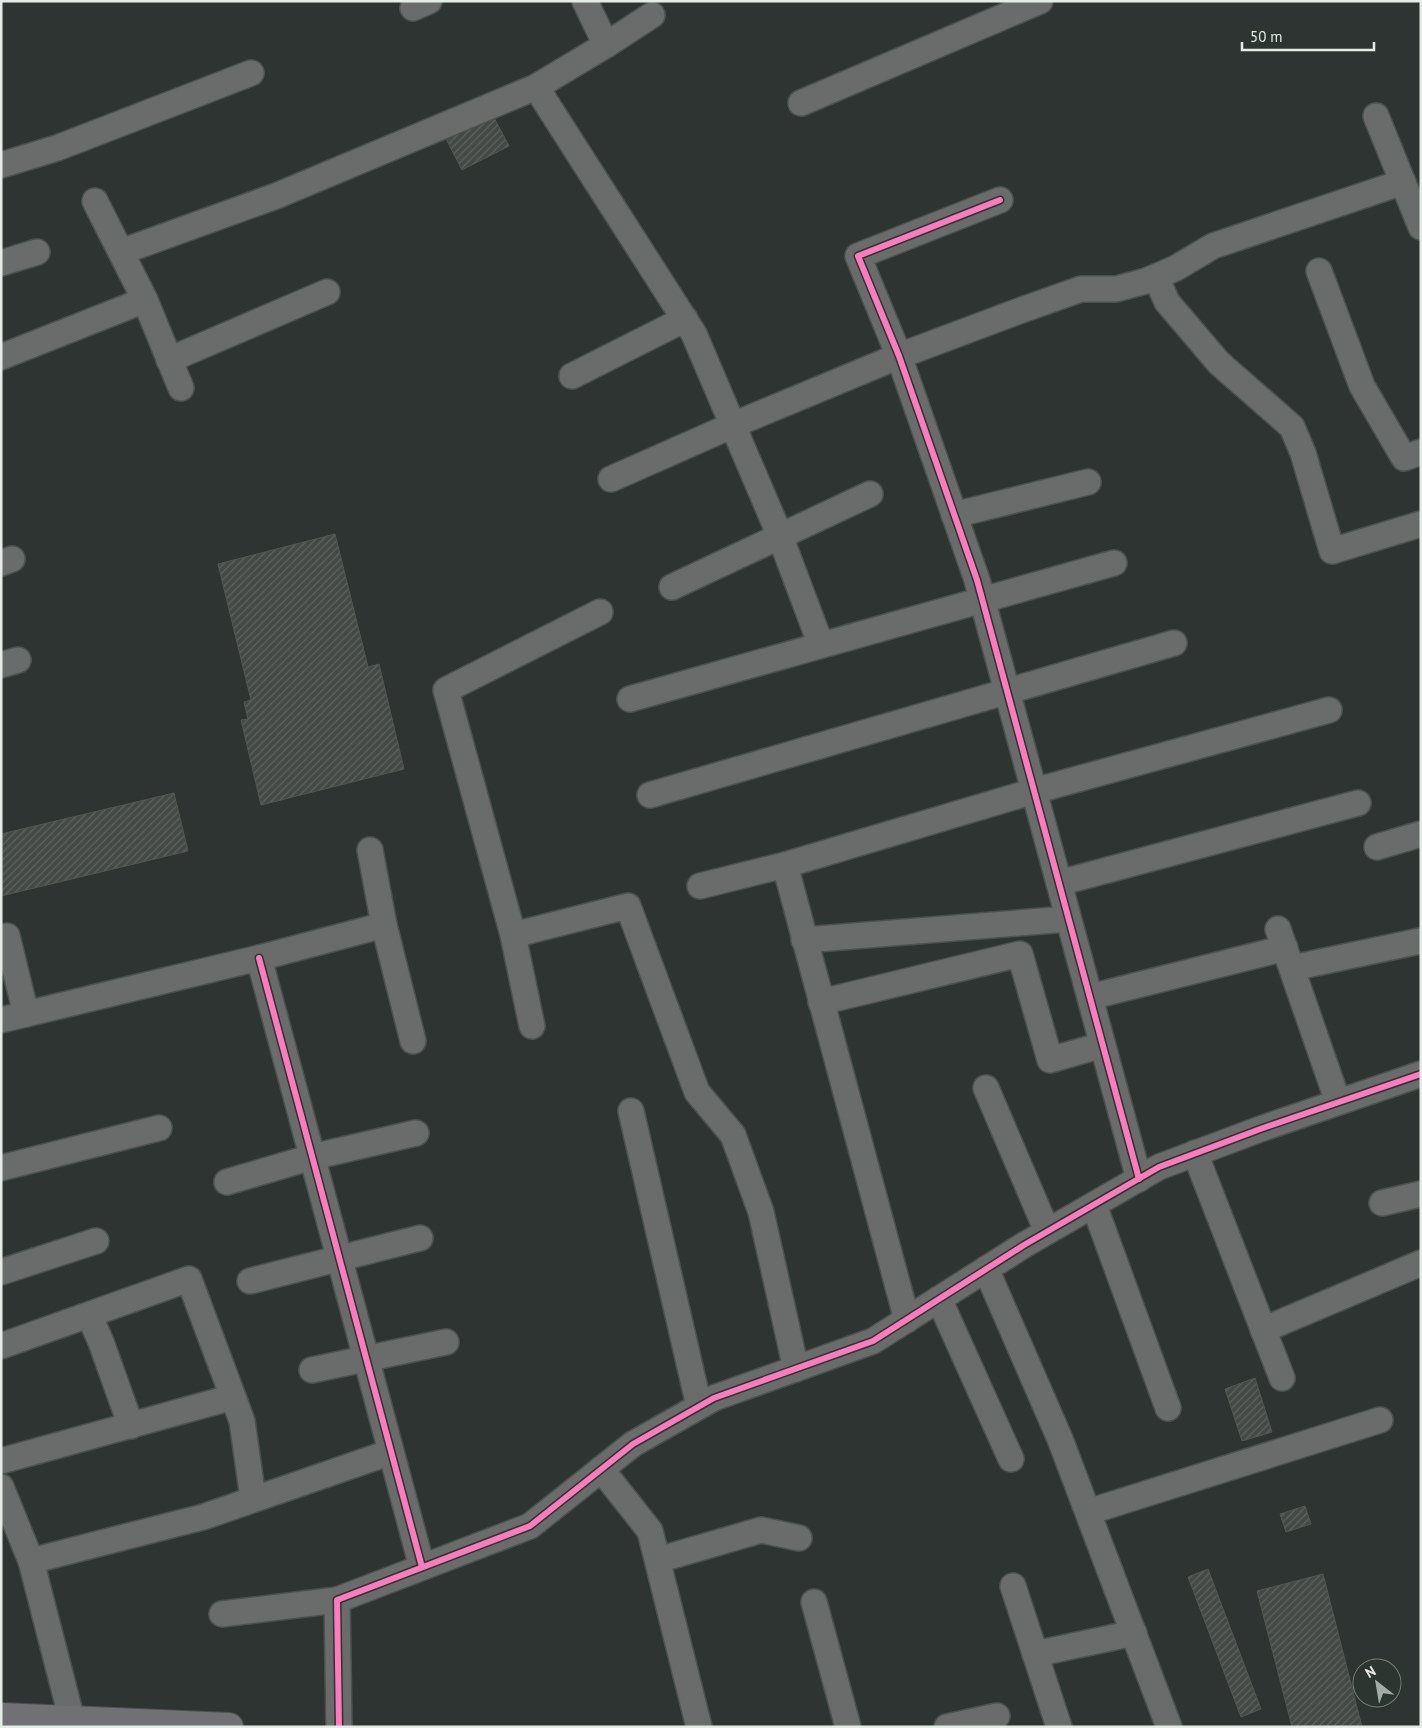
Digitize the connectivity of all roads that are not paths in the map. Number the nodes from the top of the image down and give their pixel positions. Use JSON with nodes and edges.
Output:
{"nodes":[{"id":1,"x":585,"y":1,"type":"edge"},
{"id":2,"x":1040,"y":1,"type":"edge"},
{"id":3,"x":652,"y":15,"type":"dead end"},
{"id":4,"x":606,"y":45,"type":"junction"},
{"id":5,"x":251,"y":73,"type":"dead end"},
{"id":6,"x":536,"y":87,"type":"junction"},
{"id":7,"x":801,"y":103,"type":"dead end"},
{"id":8,"x":1376,"y":116,"type":"dead end"},
{"id":9,"x":1,"y":165,"type":"edge"},
{"id":10,"x":1410,"y":186,"type":"edge"},
{"id":11,"x":1000,"y":200,"type":"dead end"},
{"id":12,"x":95,"y":201,"type":"dead end"},
{"id":13,"x":1421,"y":227,"type":"edge"},
{"id":14,"x":38,"y":252,"type":"dead end"},
{"id":15,"x":121,"y":252,"type":"junction"},
{"id":16,"x":1,"y":263,"type":"edge"},
{"id":17,"x":1319,"y":270,"type":"dead end"},
{"id":18,"x":1156,"y":277,"type":"junction"},
{"id":19,"x":327,"y":292,"type":"dead end"},
{"id":20,"x":145,"y":300,"type":"junction"},
{"id":21,"x":685,"y":319,"type":"junction"},
{"id":22,"x":899,"y":356,"type":"junction"},
{"id":23,"x":1,"y":357,"type":"edge"},
{"id":24,"x":169,"y":360,"type":"junction"},
{"id":25,"x":572,"y":376,"type":"dead end"},
{"id":26,"x":181,"y":388,"type":"dead end"},
{"id":27,"x":733,"y":425,"type":"junction"},
{"id":28,"x":1421,"y":452,"type":"edge"},
{"id":29,"x":611,"y":479,"type":"dead end"},
{"id":30,"x":1088,"y":482,"type":"dead end"},
{"id":31,"x":870,"y":494,"type":"dead end"},
{"id":32,"x":954,"y":515,"type":"junction"},
{"id":33,"x":1421,"y":524,"type":"edge"},
{"id":34,"x":780,"y":536,"type":"junction"},
{"id":35,"x":1114,"y":563,"type":"dead end"},
{"id":36,"x":672,"y":587,"type":"dead end"},
{"id":37,"x":982,"y":600,"type":"junction"},
{"id":38,"x":600,"y":612,"type":"dead end"},
{"id":39,"x":1174,"y":643,"type":"dead end"},
{"id":40,"x":821,"y":645,"type":"junction"},
{"id":41,"x":1007,"y":692,"type":"junction"},
{"id":42,"x":630,"y":700,"type":"dead end"},
{"id":43,"x":1329,"y":710,"type":"dead end"},
{"id":44,"x":1034,"y":791,"type":"junction"},
{"id":45,"x":650,"y":795,"type":"dead end"},
{"id":46,"x":1358,"y":803,"type":"dead end"},
{"id":47,"x":1421,"y":834,"type":"edge"},
{"id":48,"x":1377,"y":847,"type":"dead end"},
{"id":49,"x":370,"y":850,"type":"dead end"},
{"id":50,"x":785,"y":866,"type":"junction"},
{"id":51,"x":1059,"y":883,"type":"junction"},
{"id":52,"x":700,"y":886,"type":"dead end"},
{"id":53,"x":1068,"y":919,"type":"junction"},
{"id":54,"x":384,"y":925,"type":"junction"},
{"id":55,"x":513,"y":935,"type":"junction"},
{"id":56,"x":7,"y":936,"type":"dead end"},
{"id":57,"x":804,"y":940,"type":"junction"},
{"id":58,"x":1420,"y":941,"type":"edge"},
{"id":59,"x":1285,"y":948,"type":"junction"},
{"id":60,"x":259,"y":958,"type":"junction"},
{"id":61,"x":1090,"y":997,"type":"junction"},
{"id":62,"x":821,"y":1002,"type":"junction"},
{"id":63,"x":26,"y":1014,"type":"junction"},
{"id":64,"x":1,"y":1020,"type":"edge"},
{"id":65,"x":532,"y":1026,"type":"dead end"},
{"id":66,"x":413,"y":1041,"type":"dead end"},
{"id":67,"x":1102,"y":1045,"type":"junction"},
{"id":68,"x":1421,"y":1074,"type":"edge"},
{"id":69,"x":986,"y":1088,"type":"dead end"},
{"id":70,"x":1338,"y":1102,"type":"junction"},
{"id":71,"x":631,"y":1111,"type":"dead end"},
{"id":72,"x":159,"y":1128,"type":"dead end"},
{"id":73,"x":416,"y":1133,"type":"dead end"},
{"id":74,"x":1195,"y":1154,"type":"junction"},
{"id":75,"x":312,"y":1157,"type":"junction"},
{"id":76,"x":1,"y":1168,"type":"edge"},
{"id":77,"x":1138,"y":1179,"type":"junction"},
{"id":78,"x":227,"y":1182,"type":"dead end"},
{"id":79,"x":1421,"y":1194,"type":"edge"},
{"id":80,"x":1382,"y":1203,"type":"dead end"},
{"id":81,"x":1094,"y":1204,"type":"junction"},
{"id":82,"x":1047,"y":1231,"type":"junction"},
{"id":83,"x":420,"y":1238,"type":"dead end"},
{"id":84,"x":96,"y":1241,"type":"dead end"},
{"id":85,"x":339,"y":1258,"type":"junction"},
{"id":86,"x":1421,"y":1263,"type":"edge"},
{"id":87,"x":986,"y":1269,"type":"junction"},
{"id":88,"x":1,"y":1272,"type":"edge"},
{"id":89,"x":250,"y":1281,"type":"dead end"},
{"id":90,"x":939,"y":1299,"type":"junction"},
{"id":91,"x":89,"y":1315,"type":"junction"},
{"id":92,"x":907,"y":1320,"type":"junction"},
{"id":93,"x":1263,"y":1330,"type":"junction"},
{"id":94,"x":446,"y":1342,"type":"dead end"},
{"id":95,"x":1,"y":1346,"type":"edge"},
{"id":96,"x":366,"y":1359,"type":"junction"},
{"id":97,"x":796,"y":1369,"type":"junction"},
{"id":98,"x":312,"y":1370,"type":"dead end"},
{"id":99,"x":1282,"y":1378,"type":"dead end"},
{"id":100,"x":233,"y":1397,"type":"junction"},
{"id":101,"x":700,"y":1406,"type":"junction"},
{"id":102,"x":1168,"y":1408,"type":"dead end"},
{"id":103,"x":1380,"y":1420,"type":"dead end"},
{"id":104,"x":131,"y":1426,"type":"junction"},
{"id":105,"x":391,"y":1452,"type":"junction"},
{"id":106,"x":1011,"y":1459,"type":"dead end"},
{"id":107,"x":1,"y":1461,"type":"edge"},
{"id":108,"x":601,"y":1469,"type":"junction"},
{"id":109,"x":1,"y":1487,"type":"edge"},
{"id":110,"x":254,"y":1498,"type":"junction"},
{"id":111,"x":1088,"y":1512,"type":"junction"},
{"id":112,"x":798,"y":1538,"type":"dead end"},
{"id":113,"x":658,"y":1560,"type":"junction"},
{"id":114,"x":31,"y":1562,"type":"junction"},
{"id":115,"x":422,"y":1567,"type":"junction"},
{"id":116,"x":1013,"y":1586,"type":"dead end"},
{"id":117,"x":337,"y":1600,"type":"junction"},
{"id":118,"x":814,"y":1602,"type":"dead end"},
{"id":119,"x":222,"y":1614,"type":"dead end"},
{"id":120,"x":1134,"y":1633,"type":"junction"},
{"id":121,"x":1035,"y":1654,"type":"junction"},
{"id":122,"x":996,"y":1716,"type":"dead end"},
{"id":123,"x":1,"y":1717,"type":"edge"},
{"id":124,"x":72,"y":1720,"type":"junction"},
{"id":125,"x":229,"y":1727,"type":"edge"},
{"id":126,"x":339,"y":1727,"type":"edge"},
{"id":127,"x":699,"y":1727,"type":"edge"},
{"id":128,"x":848,"y":1727,"type":"edge"},
{"id":129,"x":947,"y":1727,"type":"edge"},
{"id":130,"x":1059,"y":1727,"type":"edge"},
{"id":131,"x":1169,"y":1727,"type":"edge"}],
"edges":[{"from":1,"to":4,"type":"street"},
{"from":2,"to":7,"type":"street"},
{"from":3,"to":4,"type":"street"},
{"from":4,"to":6,"type":"street"},
{"from":5,"to":9,"type":"street"},
{"from":6,"to":15,"type":"street"},
{"from":6,"to":21,"type":"street"},
{"from":8,"to":10,"type":"street"},
{"from":10,"to":13,"type":"street"},
{"from":10,"to":18,"type":"street"},
{"from":11,"to":22,"type":"street"},
{"from":12,"to":15,"type":"street"},
{"from":14,"to":16,"type":"street"},
{"from":15,"to":20,"type":"street"},
{"from":17,"to":28,"type":"street"},
{"from":18,"to":22,"type":"street"},
{"from":18,"to":33,"type":"street"},
{"from":19,"to":24,"type":"street"},
{"from":20,"to":23,"type":"street"},
{"from":20,"to":24,"type":"street"},
{"from":21,"to":25,"type":"street"},
{"from":21,"to":27,"type":"street"},
{"from":22,"to":27,"type":"street"},
{"from":22,"to":32,"type":"street"},
{"from":24,"to":26,"type":"street"},
{"from":27,"to":29,"type":"street"},
{"from":27,"to":34,"type":"street"},
{"from":30,"to":32,"type":"street"},
{"from":31,"to":34,"type":"street"},
{"from":32,"to":37,"type":"street"},
{"from":34,"to":36,"type":"street"},
{"from":34,"to":40,"type":"street"},
{"from":35,"to":37,"type":"street"},
{"from":37,"to":40,"type":"street"},
{"from":37,"to":41,"type":"street"},
{"from":38,"to":55,"type":"street"},
{"from":39,"to":41,"type":"street"},
{"from":40,"to":42,"type":"street"},
{"from":41,"to":44,"type":"street"},
{"from":41,"to":45,"type":"street"},
{"from":43,"to":44,"type":"street"},
{"from":44,"to":50,"type":"street"},
{"from":44,"to":51,"type":"street"},
{"from":46,"to":51,"type":"street"},
{"from":47,"to":48,"type":"street"},
{"from":49,"to":54,"type":"street"},
{"from":50,"to":52,"type":"street"},
{"from":50,"to":57,"type":"street"},
{"from":51,"to":53,"type":"street"},
{"from":53,"to":57,"type":"street"},
{"from":53,"to":61,"type":"street"},
{"from":54,"to":60,"type":"street"},
{"from":54,"to":66,"type":"street"},
{"from":55,"to":65,"type":"street"},
{"from":55,"to":97,"type":"street"},
{"from":56,"to":63,"type":"street"},
{"from":57,"to":62,"type":"street"},
{"from":58,"to":59,"type":"street"},
{"from":59,"to":61,"type":"street"},
{"from":59,"to":70,"type":"street"},
{"from":60,"to":63,"type":"street"},
{"from":60,"to":75,"type":"street"},
{"from":61,"to":67,"type":"street"},
{"from":62,"to":67,"type":"street"},
{"from":62,"to":92,"type":"street"},
{"from":63,"to":64,"type":"street"},
{"from":67,"to":77,"type":"street"},
{"from":68,"to":70,"type":"street"},
{"from":69,"to":82,"type":"street"},
{"from":70,"to":74,"type":"street"},
{"from":71,"to":101,"type":"street"},
{"from":72,"to":76,"type":"street"},
{"from":73,"to":75,"type":"street"},
{"from":74,"to":77,"type":"street"},
{"from":74,"to":93,"type":"street"},
{"from":75,"to":78,"type":"street"},
{"from":75,"to":85,"type":"street"},
{"from":77,"to":81,"type":"street"},
{"from":79,"to":80,"type":"street"},
{"from":81,"to":82,"type":"street"},
{"from":81,"to":102,"type":"street"},
{"from":82,"to":87,"type":"street"},
{"from":83,"to":85,"type":"street"},
{"from":84,"to":88,"type":"street"},
{"from":85,"to":89,"type":"street"},
{"from":85,"to":96,"type":"street"},
{"from":86,"to":93,"type":"street"},
{"from":87,"to":90,"type":"street"},
{"from":87,"to":111,"type":"street"},
{"from":90,"to":92,"type":"street"},
{"from":90,"to":106,"type":"street"},
{"from":91,"to":95,"type":"street"},
{"from":91,"to":100,"type":"street"},
{"from":91,"to":104,"type":"street"},
{"from":92,"to":97,"type":"street"},
{"from":93,"to":99,"type":"street"},
{"from":94,"to":96,"type":"street"},
{"from":96,"to":98,"type":"street"},
{"from":96,"to":105,"type":"street"},
{"from":97,"to":101,"type":"street"},
{"from":100,"to":104,"type":"street"},
{"from":100,"to":110,"type":"street"},
{"from":101,"to":108,"type":"street"},
{"from":103,"to":111,"type":"street"},
{"from":104,"to":107,"type":"street"},
{"from":105,"to":110,"type":"street"},
{"from":105,"to":115,"type":"street"},
{"from":108,"to":113,"type":"street"},
{"from":108,"to":115,"type":"street"},
{"from":109,"to":114,"type":"street"},
{"from":110,"to":114,"type":"street"},
{"from":111,"to":120,"type":"street"},
{"from":112,"to":113,"type":"street"},
{"from":113,"to":127,"type":"street"},
{"from":114,"to":124,"type":"street"},
{"from":115,"to":117,"type":"street"},
{"from":116,"to":121,"type":"street"},
{"from":117,"to":119,"type":"street"},
{"from":117,"to":126,"type":"street"},
{"from":118,"to":128,"type":"street"},
{"from":120,"to":121,"type":"street"},
{"from":120,"to":131,"type":"street"},
{"from":121,"to":130,"type":"street"},
{"from":122,"to":129,"type":"street"},
{"from":123,"to":124,"type":"main road"},
{"from":124,"to":125,"type":"main road"}]}
